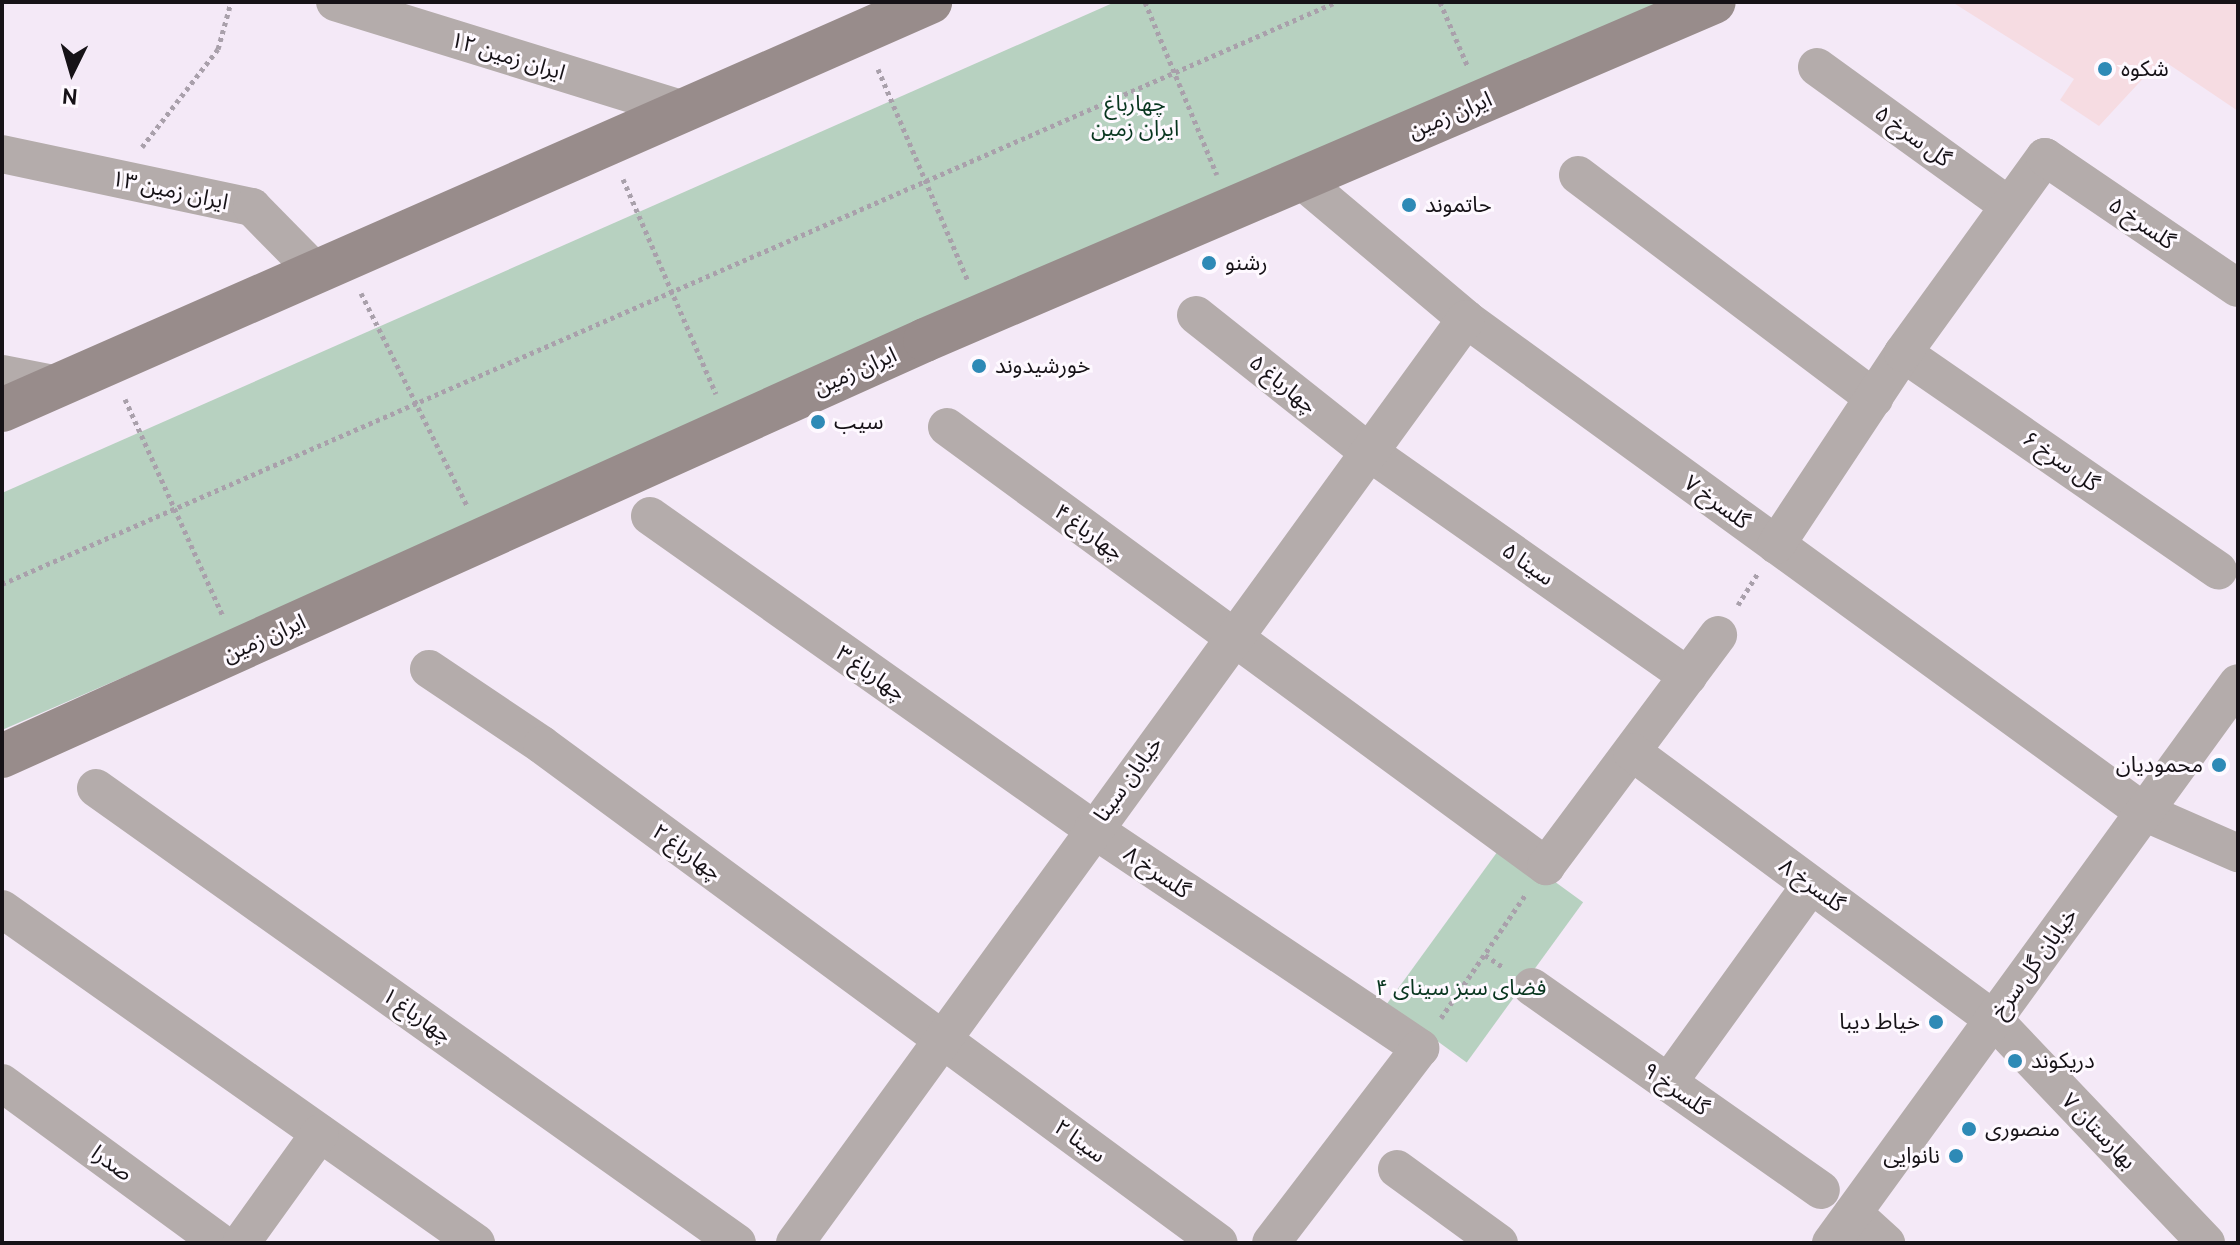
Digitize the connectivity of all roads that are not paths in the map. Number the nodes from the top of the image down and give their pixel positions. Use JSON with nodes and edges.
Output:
{"nodes":[{"id":1,"x":335,"y":2,"type":"edge"},
{"id":2,"x":930,"y":2,"type":"edge"},
{"id":3,"x":1714,"y":2,"type":"edge"},
{"id":4,"x":1817,"y":67,"type":"dead end"},
{"id":5,"x":680,"y":109,"type":"junction"},
{"id":6,"x":2,"y":154,"type":"edge"},
{"id":7,"x":1578,"y":175,"type":"dead end"},
{"id":8,"x":1300,"y":179,"type":"junction"},
{"id":9,"x":2009,"y":206,"type":"junction"},
{"id":10,"x":329,"y":264,"type":"junction"},
{"id":11,"x":2238,"y":288,"type":"edge"},
{"id":12,"x":1196,"y":315,"type":"dead end"},
{"id":13,"x":1466,"y":319,"type":"junction"},
{"id":14,"x":1903,"y":353,"type":"junction"},
{"id":15,"x":2,"y":374,"type":"edge"},
{"id":16,"x":58,"y":385,"type":"junction"},
{"id":17,"x":1874,"y":398,"type":"junction"},
{"id":18,"x":2,"y":410,"type":"edge"},
{"id":19,"x":947,"y":427,"type":"dead end"},
{"id":20,"x":1369,"y":452,"type":"junction"},
{"id":21,"x":650,"y":516,"type":"dead end"},
{"id":22,"x":1776,"y":545,"type":"junction"},
{"id":23,"x":2218,"y":570,"type":"dead end"},
{"id":24,"x":1233,"y":635,"type":"junction"},
{"id":25,"x":1718,"y":635,"type":"road end"},
{"id":26,"x":429,"y":669,"type":"dead end"},
{"id":27,"x":1688,"y":676,"type":"junction"},
{"id":28,"x":2238,"y":683,"type":"edge"},
{"id":29,"x":1632,"y":752,"type":"junction"},
{"id":30,"x":2,"y":756,"type":"edge"},
{"id":31,"x":96,"y":788,"type":"dead end"},
{"id":32,"x":2144,"y":812,"type":"junction"},
{"id":33,"x":1093,"y":829,"type":"junction"},
{"id":34,"x":2238,"y":853,"type":"edge"},
{"id":35,"x":1811,"y":885,"type":"junction"},
{"id":36,"x":2,"y":909,"type":"edge"},
{"id":37,"x":1532,"y":987,"type":"dead end"},
{"id":38,"x":1993,"y":1019,"type":"junction"},
{"id":39,"x":941,"y":1039,"type":"junction"},
{"id":40,"x":2,"y":1083,"type":"edge"},
{"id":41,"x":1668,"y":1083,"type":"junction"},
{"id":42,"x":320,"y":1133,"type":"junction"},
{"id":43,"x":1397,"y":1169,"type":"dead end"},
{"id":44,"x":1821,"y":1190,"type":"dead end"},
{"id":45,"x":1853,"y":1213,"type":"junction"},
{"id":46,"x":221,"y":1243,"type":"edge"},
{"id":47,"x":241,"y":1243,"type":"edge"},
{"id":48,"x":476,"y":1243,"type":"edge"},
{"id":49,"x":737,"y":1243,"type":"edge"},
{"id":50,"x":795,"y":1243,"type":"edge"},
{"id":51,"x":1219,"y":1243,"type":"edge"},
{"id":52,"x":1271,"y":1243,"type":"edge"},
{"id":53,"x":1499,"y":1243,"type":"edge"},
{"id":54,"x":1831,"y":1243,"type":"edge"},
{"id":55,"x":1886,"y":1243,"type":"edge"},
{"id":56,"x":2206,"y":1243,"type":"edge"}],
"edges":[{"from":1,"to":5,"type":"street","name":"ایران زمین ۱۲"},
{"from":2,"to":5,"type":"main road"},
{"from":3,"to":8,"type":"main road","name":"ایران زمین"},
{"from":4,"to":9,"type":"street","name":"گل سرخ ۵"},
{"from":5,"to":10,"type":"main road"},
{"from":6,"to":10,"type":"street","name":"ایران زمین ۱۳"},
{"from":7,"to":17,"type":"street"},
{"from":8,"to":13,"type":"street","name":"گلسرخ ۷"},
{"from":8,"to":30,"type":"main road","name":"ایران زمین"},
{"from":9,"to":11,"type":"street","name":"گلسرخ ۵"},
{"from":9,"to":14,"type":"street"},
{"from":10,"to":16,"type":"main road"},
{"from":12,"to":20,"type":"street","name":"چهارباغ ۵"},
{"from":13,"to":20,"type":"street","name":"خیابان سینا"},
{"from":13,"to":22,"type":"street","name":"گلسرخ ۷"},
{"from":14,"to":17,"type":"street"},
{"from":14,"to":23,"type":"street","name":"گل سرخ ۶"},
{"from":15,"to":16,"type":"street"},
{"from":16,"to":18,"type":"main road"},
{"from":17,"to":22,"type":"street"},
{"from":19,"to":24,"type":"street","name":"چهارباغ ۴"},
{"from":20,"to":24,"type":"street","name":"خیابان سینا"},
{"from":20,"to":27,"type":"street","name":"سینا ۵"},
{"from":21,"to":33,"type":"street","name":"چهارباغ ۳"},
{"from":22,"to":32,"type":"street","name":"گلسرخ ۷"},
{"from":24,"to":29,"type":"street","name":"چهارباغ ۴"},
{"from":24,"to":33,"type":"street","name":"خیابان سینا"},
{"from":25,"to":27,"type":"street"},
{"from":26,"to":39,"type":"street","name":"چهارباغ ۲"},
{"from":27,"to":29,"type":"street"},
{"from":28,"to":32,"type":"street","name":"خیابان گل سرخ"},
{"from":29,"to":35,"type":"street","name":"گلسرخ ۸"},
{"from":31,"to":49,"type":"street","name":"چهارباغ ۱"},
{"from":32,"to":34,"type":"street","name":"گلسرخ ۷"},
{"from":32,"to":38,"type":"street","name":"خیابان گل سرخ"},
{"from":33,"to":39,"type":"street","name":"خیابان سینا"},
{"from":33,"to":52,"type":"street","name":"گلسرخ ۸"},
{"from":35,"to":38,"type":"street","name":"گلسرخ ۸"},
{"from":35,"to":41,"type":"street"},
{"from":36,"to":42,"type":"street"},
{"from":37,"to":41,"type":"street","name":"گلسرخ ۹"},
{"from":38,"to":45,"type":"street","name":"خیابان گل سرخ"},
{"from":38,"to":56,"type":"street","name":"بهارستان ۷"},
{"from":39,"to":50,"type":"street","name":"خیابان سینا"},
{"from":39,"to":51,"type":"street","name":"سینا ۲"},
{"from":40,"to":46,"type":"street","name":"صدرا"},
{"from":41,"to":44,"type":"street","name":"گلسرخ ۹"},
{"from":42,"to":47,"type":"street"},
{"from":42,"to":48,"type":"street"},
{"from":43,"to":53,"type":"street"},
{"from":45,"to":54,"type":"street","name":"خیابان گل سرخ"},
{"from":45,"to":55,"type":"street"}]}
